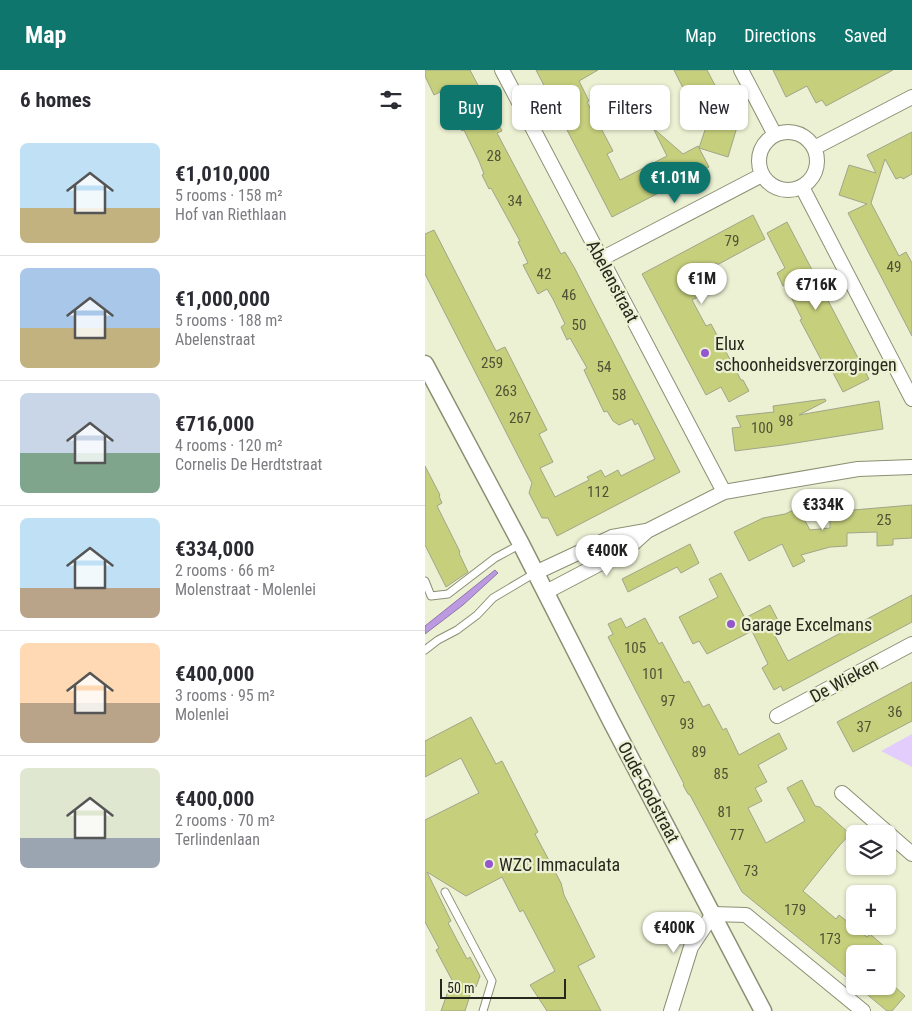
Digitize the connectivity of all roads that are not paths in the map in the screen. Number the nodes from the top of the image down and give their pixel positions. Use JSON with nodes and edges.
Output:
{"nodes":[{"id":1,"x":502,"y":70,"type":"edge"},
{"id":2,"x":741,"y":70,"type":"edge"},
{"id":3,"x":912,"y":97,"type":"edge"},
{"id":4,"x":775,"y":135,"type":"junction"},
{"id":5,"x":814,"y":148,"type":"junction"},
{"id":6,"x":762,"y":175,"type":"junction"},
{"id":7,"x":802,"y":187,"type":"junction"},
{"id":8,"x":601,"y":259,"type":"junction"},
{"id":9,"x":425,"y":364,"type":"edge"},
{"id":10,"x":912,"y":399,"type":"edge"},
{"id":11,"x":912,"y":467,"type":"edge"},
{"id":12,"x":724,"y":492,"type":"junction"},
{"id":13,"x":647,"y":531,"type":"junction"},
{"id":14,"x":521,"y":544,"type":"junction"},
{"id":15,"x":535,"y":573,"type":"junction"},
{"id":16,"x":425,"y":581,"type":"edge"},
{"id":17,"x":546,"y":592,"type":"junction"},
{"id":18,"x":912,"y":644,"type":"edge"},
{"id":19,"x":425,"y":650,"type":"edge"},
{"id":20,"x":777,"y":716,"type":"dead end"},
{"id":21,"x":842,"y":793,"type":"dead end"},
{"id":22,"x":912,"y":854,"type":"edge"},
{"id":23,"x":445,"y":892,"type":"dead end"},
{"id":24,"x":713,"y":914,"type":"junction"},
{"id":25,"x":483,"y":1011,"type":"edge"},
{"id":26,"x":671,"y":1011,"type":"edge"},
{"id":27,"x":763,"y":1011,"type":"edge"},
{"id":28,"x":863,"y":1011,"type":"edge"}],
"edges":[{"from":1,"to":8,"type":"street","name":"Abelenstraat"},
{"from":2,"to":4,"type":"street"},
{"from":3,"to":5,"type":"street"},
{"from":4,"to":5,"type":"street"},
{"from":4,"to":6,"type":"street"},
{"from":5,"to":7,"type":"street"},
{"from":6,"to":7,"type":"street"},
{"from":6,"to":8,"type":"street"},
{"from":7,"to":10,"type":"street"},
{"from":8,"to":12,"type":"street","name":"Abelenstraat"},
{"from":9,"to":14,"type":"street","name":"Oude-Godstraat"},
{"from":11,"to":12,"type":"street"},
{"from":12,"to":13,"type":"street"},
{"from":13,"to":15,"type":"street"},
{"from":13,"to":17,"type":"street"},
{"from":14,"to":15,"type":"street","name":"Oude-Godstraat"},
{"from":14,"to":16,"type":"lane"},
{"from":15,"to":17,"type":"street","name":"Oude-Godstraat"},
{"from":15,"to":19,"type":"lane"},
{"from":17,"to":24,"type":"street","name":"Oude-Godstraat"},
{"from":18,"to":20,"type":"street","name":"De Wieken"},
{"from":21,"to":22,"type":"street"},
{"from":23,"to":25,"type":"lane"},
{"from":24,"to":26,"type":"street"},
{"from":24,"to":27,"type":"street","name":"Oude-Godstraat"},
{"from":24,"to":28,"type":"street"}]}
